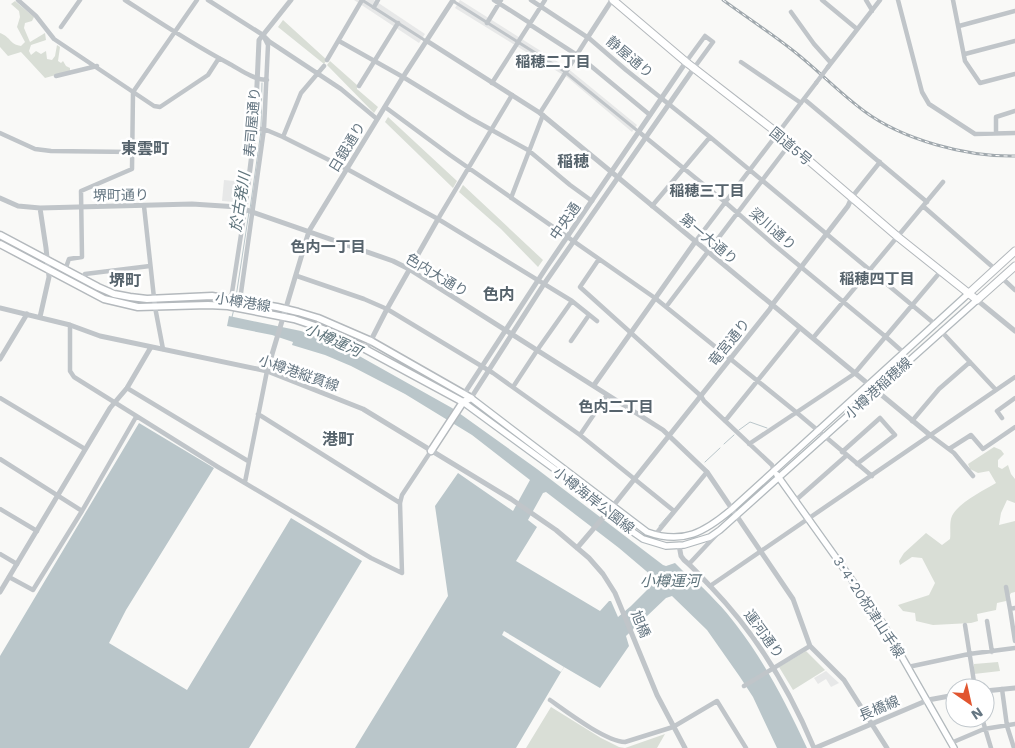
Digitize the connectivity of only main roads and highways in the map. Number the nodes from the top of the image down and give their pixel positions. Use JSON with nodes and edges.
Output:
{"nodes":[{"id":1,"x":612,"y":0,"type":"edge"},
{"id":2,"x":0,"y":235,"type":"edge"},
{"id":3,"x":0,"y":244,"type":"edge"},
{"id":4,"x":1015,"y":251,"type":"edge"},
{"id":5,"x":1015,"y":266,"type":"edge"},
{"id":6,"x":968,"y":294,"type":"junction"},
{"id":7,"x":977,"y":300,"type":"junction"},
{"id":8,"x":464,"y":394,"type":"junction"},
{"id":9,"x":471,"y":398,"type":"junction"},
{"id":10,"x":463,"y":402,"type":"junction"},
{"id":11,"x":432,"y":451,"type":"road end"},
{"id":12,"x":774,"y":472,"type":"junction"},
{"id":13,"x":779,"y":478,"type":"junction"},
{"id":14,"x":953,"y":745,"type":"edge"}],
"edges":[{"from":1,"to":6,"type":"highway","name":"国道5号"},
{"from":2,"to":8,"type":"main road","name":"小樽港線"},
{"from":3,"to":10,"type":"main road","name":"小樽港線"},
{"from":4,"to":6,"type":"highway"},
{"from":5,"to":7,"type":"highway"},
{"from":6,"to":7,"type":"highway","name":"国道5号"},
{"from":6,"to":12,"type":"main road","name":"小樽港稲穂線"},
{"from":7,"to":13,"type":"main road","name":"小樽港稲穂線"},
{"from":8,"to":9,"type":"main road","name":"小樽港線"},
{"from":8,"to":10,"type":"main road"},
{"from":9,"to":10,"type":"main road"},
{"from":9,"to":12,"type":"main road","name":"小樽海岸公園線"},
{"from":10,"to":11,"type":"main road"},
{"from":10,"to":13,"type":"main road","name":"小樽海岸公園線"},
{"from":12,"to":13,"type":"main road","name":"3･4･20祝津山手線"},
{"from":13,"to":14,"type":"main road","name":"3･4･20祝津山手線"}]}
